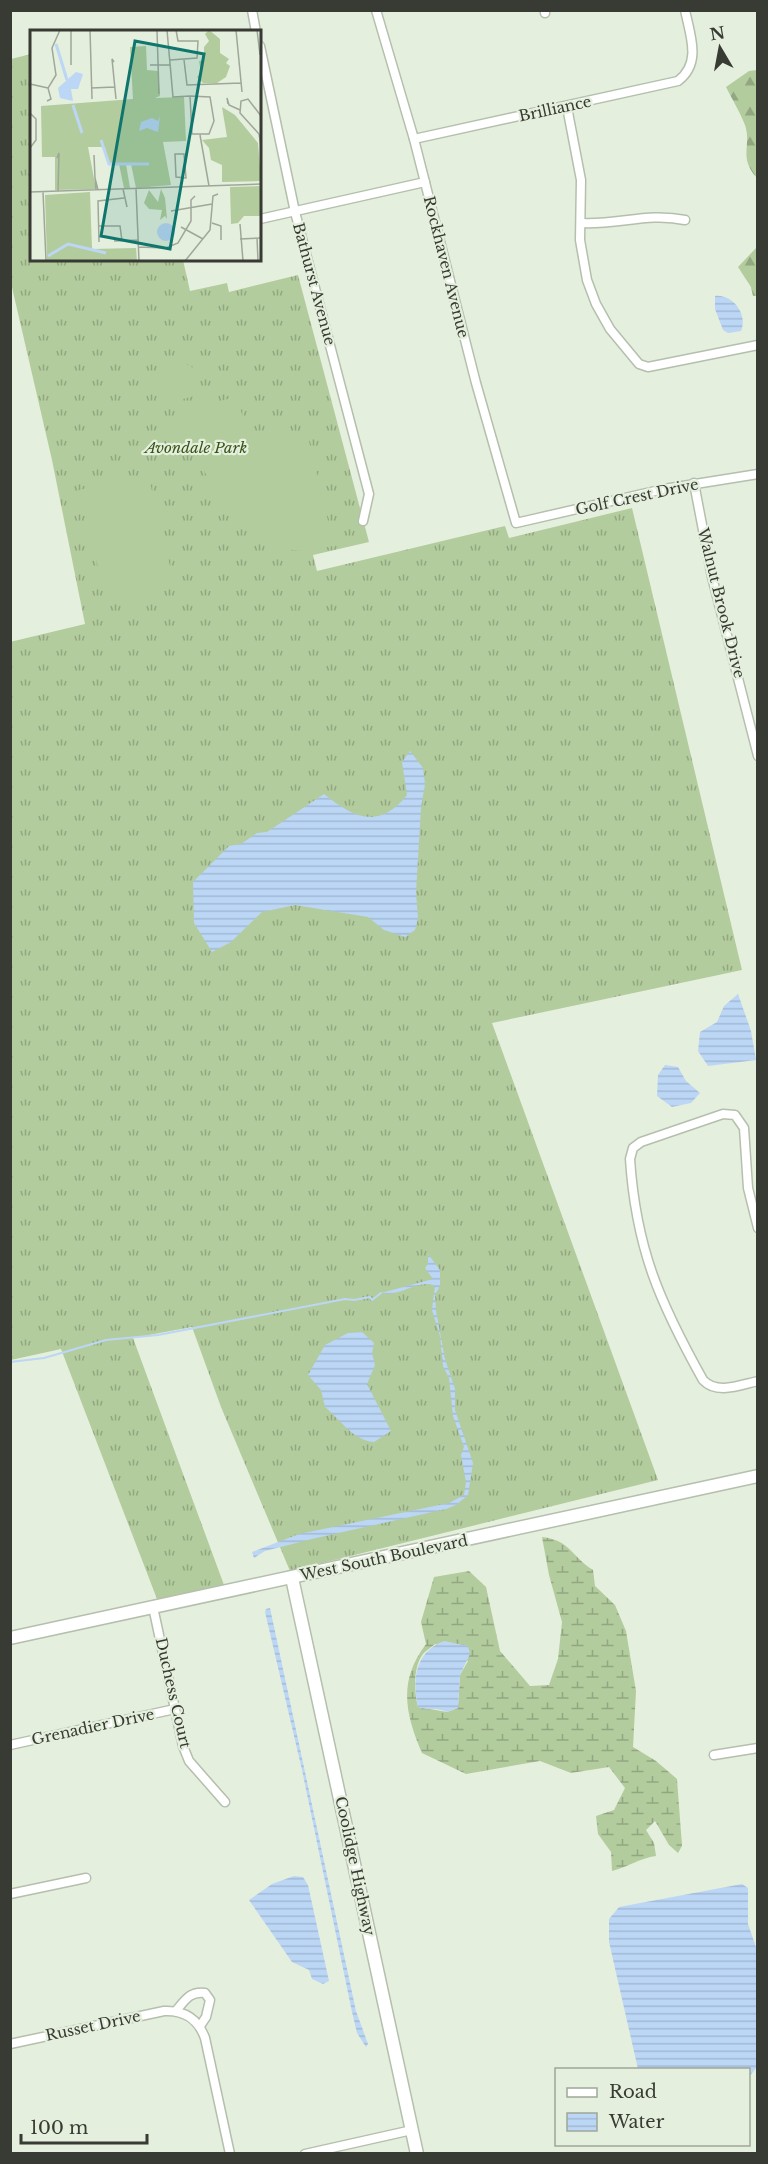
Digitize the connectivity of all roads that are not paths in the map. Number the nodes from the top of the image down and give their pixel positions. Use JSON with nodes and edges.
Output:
{"nodes":[{"id":1,"x":252,"y":10,"type":"edge"},
{"id":2,"x":376,"y":10,"type":"edge"},
{"id":3,"x":685,"y":10,"type":"edge"},
{"id":4,"x":256,"y":30,"type":"edge"},
{"id":5,"x":261,"y":51,"type":"edge"},
{"id":6,"x":567,"y":107,"type":"junction"},
{"id":7,"x":414,"y":139,"type":"junction"},
{"id":8,"x":425,"y":182,"type":"junction"},
{"id":9,"x":295,"y":212,"type":"junction"},
{"id":10,"x":261,"y":219,"type":"edge"},
{"id":11,"x":685,"y":220,"type":"dead end"},
{"id":12,"x":581,"y":223,"type":"junction"},
{"id":13,"x":758,"y":345,"type":"edge"},
{"id":14,"x":758,"y":474,"type":"edge"},
{"id":15,"x":694,"y":483,"type":"junction"},
{"id":16,"x":363,"y":521,"type":"dead end"},
{"id":17,"x":516,"y":523,"type":"joint"},
{"id":18,"x":758,"y":756,"type":"edge"},
{"id":19,"x":758,"y":1228,"type":"edge"},
{"id":20,"x":758,"y":1382,"type":"edge"},
{"id":21,"x":758,"y":1476,"type":"edge"},
{"id":22,"x":292,"y":1578,"type":"junction"},
{"id":23,"x":153,"y":1607,"type":"junction"},
{"id":24,"x":10,"y":1638,"type":"edge"},
{"id":25,"x":175,"y":1709,"type":"junction"},
{"id":26,"x":10,"y":1745,"type":"edge"},
{"id":27,"x":758,"y":1748,"type":"edge"},
{"id":28,"x":714,"y":1755,"type":"dead end"},
{"id":29,"x":225,"y":1802,"type":"dead end"},
{"id":30,"x":86,"y":1878,"type":"dead end"},
{"id":31,"x":10,"y":1894,"type":"edge"},
{"id":32,"x":176,"y":2011,"type":"junction"},
{"id":33,"x":200,"y":2026,"type":"junction"},
{"id":34,"x":10,"y":2044,"type":"edge"},
{"id":35,"x":412,"y":2130,"type":"junction"},
{"id":36,"x":230,"y":2154,"type":"edge"},
{"id":37,"x":305,"y":2154,"type":"edge"},
{"id":38,"x":417,"y":2154,"type":"edge"}],
"edges":[{"from":1,"to":4,"type":"street"},
{"from":2,"to":7,"type":"street","name":"Rockhaven Avenue"},
{"from":3,"to":6,"type":"street","name":"Brilliance"},
{"from":5,"to":9,"type":"street","name":"Bathurst Avenue"},
{"from":6,"to":7,"type":"street","name":"Brilliance"},
{"from":6,"to":12,"type":"street"},
{"from":7,"to":8,"type":"street","name":"Rockhaven Avenue"},
{"from":8,"to":9,"type":"street"},
{"from":8,"to":17,"type":"street","name":"Rockhaven Avenue"},
{"from":9,"to":10,"type":"street"},
{"from":9,"to":16,"type":"street","name":"Bathurst Avenue"},
{"from":11,"to":12,"type":"street"},
{"from":12,"to":13,"type":"street"},
{"from":14,"to":15,"type":"street","name":"Golf Crest Drive"},
{"from":15,"to":17,"type":"street","name":"Golf Crest Drive"},
{"from":15,"to":18,"type":"street","name":"Walnut Brook Drive"},
{"from":19,"to":20,"type":"street"},
{"from":21,"to":22,"type":"main road","name":"West South Boulevard"},
{"from":22,"to":23,"type":"main road","name":"West South Boulevard"},
{"from":22,"to":35,"type":"main road","name":"Coolidge Highway"},
{"from":23,"to":24,"type":"main road","name":"West South Boulevard"},
{"from":23,"to":25,"type":"street","name":"Duchess Court"},
{"from":25,"to":26,"type":"street","name":"Grenadier Drive"},
{"from":25,"to":29,"type":"street","name":"Duchess Court"},
{"from":27,"to":28,"type":"street"},
{"from":30,"to":31,"type":"street"},
{"from":32,"to":33,"type":"street"},
{"from":32,"to":33,"type":"street","name":"Russet Drive"},
{"from":32,"to":34,"type":"street","name":"Russet Drive"},
{"from":33,"to":36,"type":"street"},
{"from":35,"to":37,"type":"street"},
{"from":35,"to":38,"type":"main road","name":"Coolidge Highway"}]}
